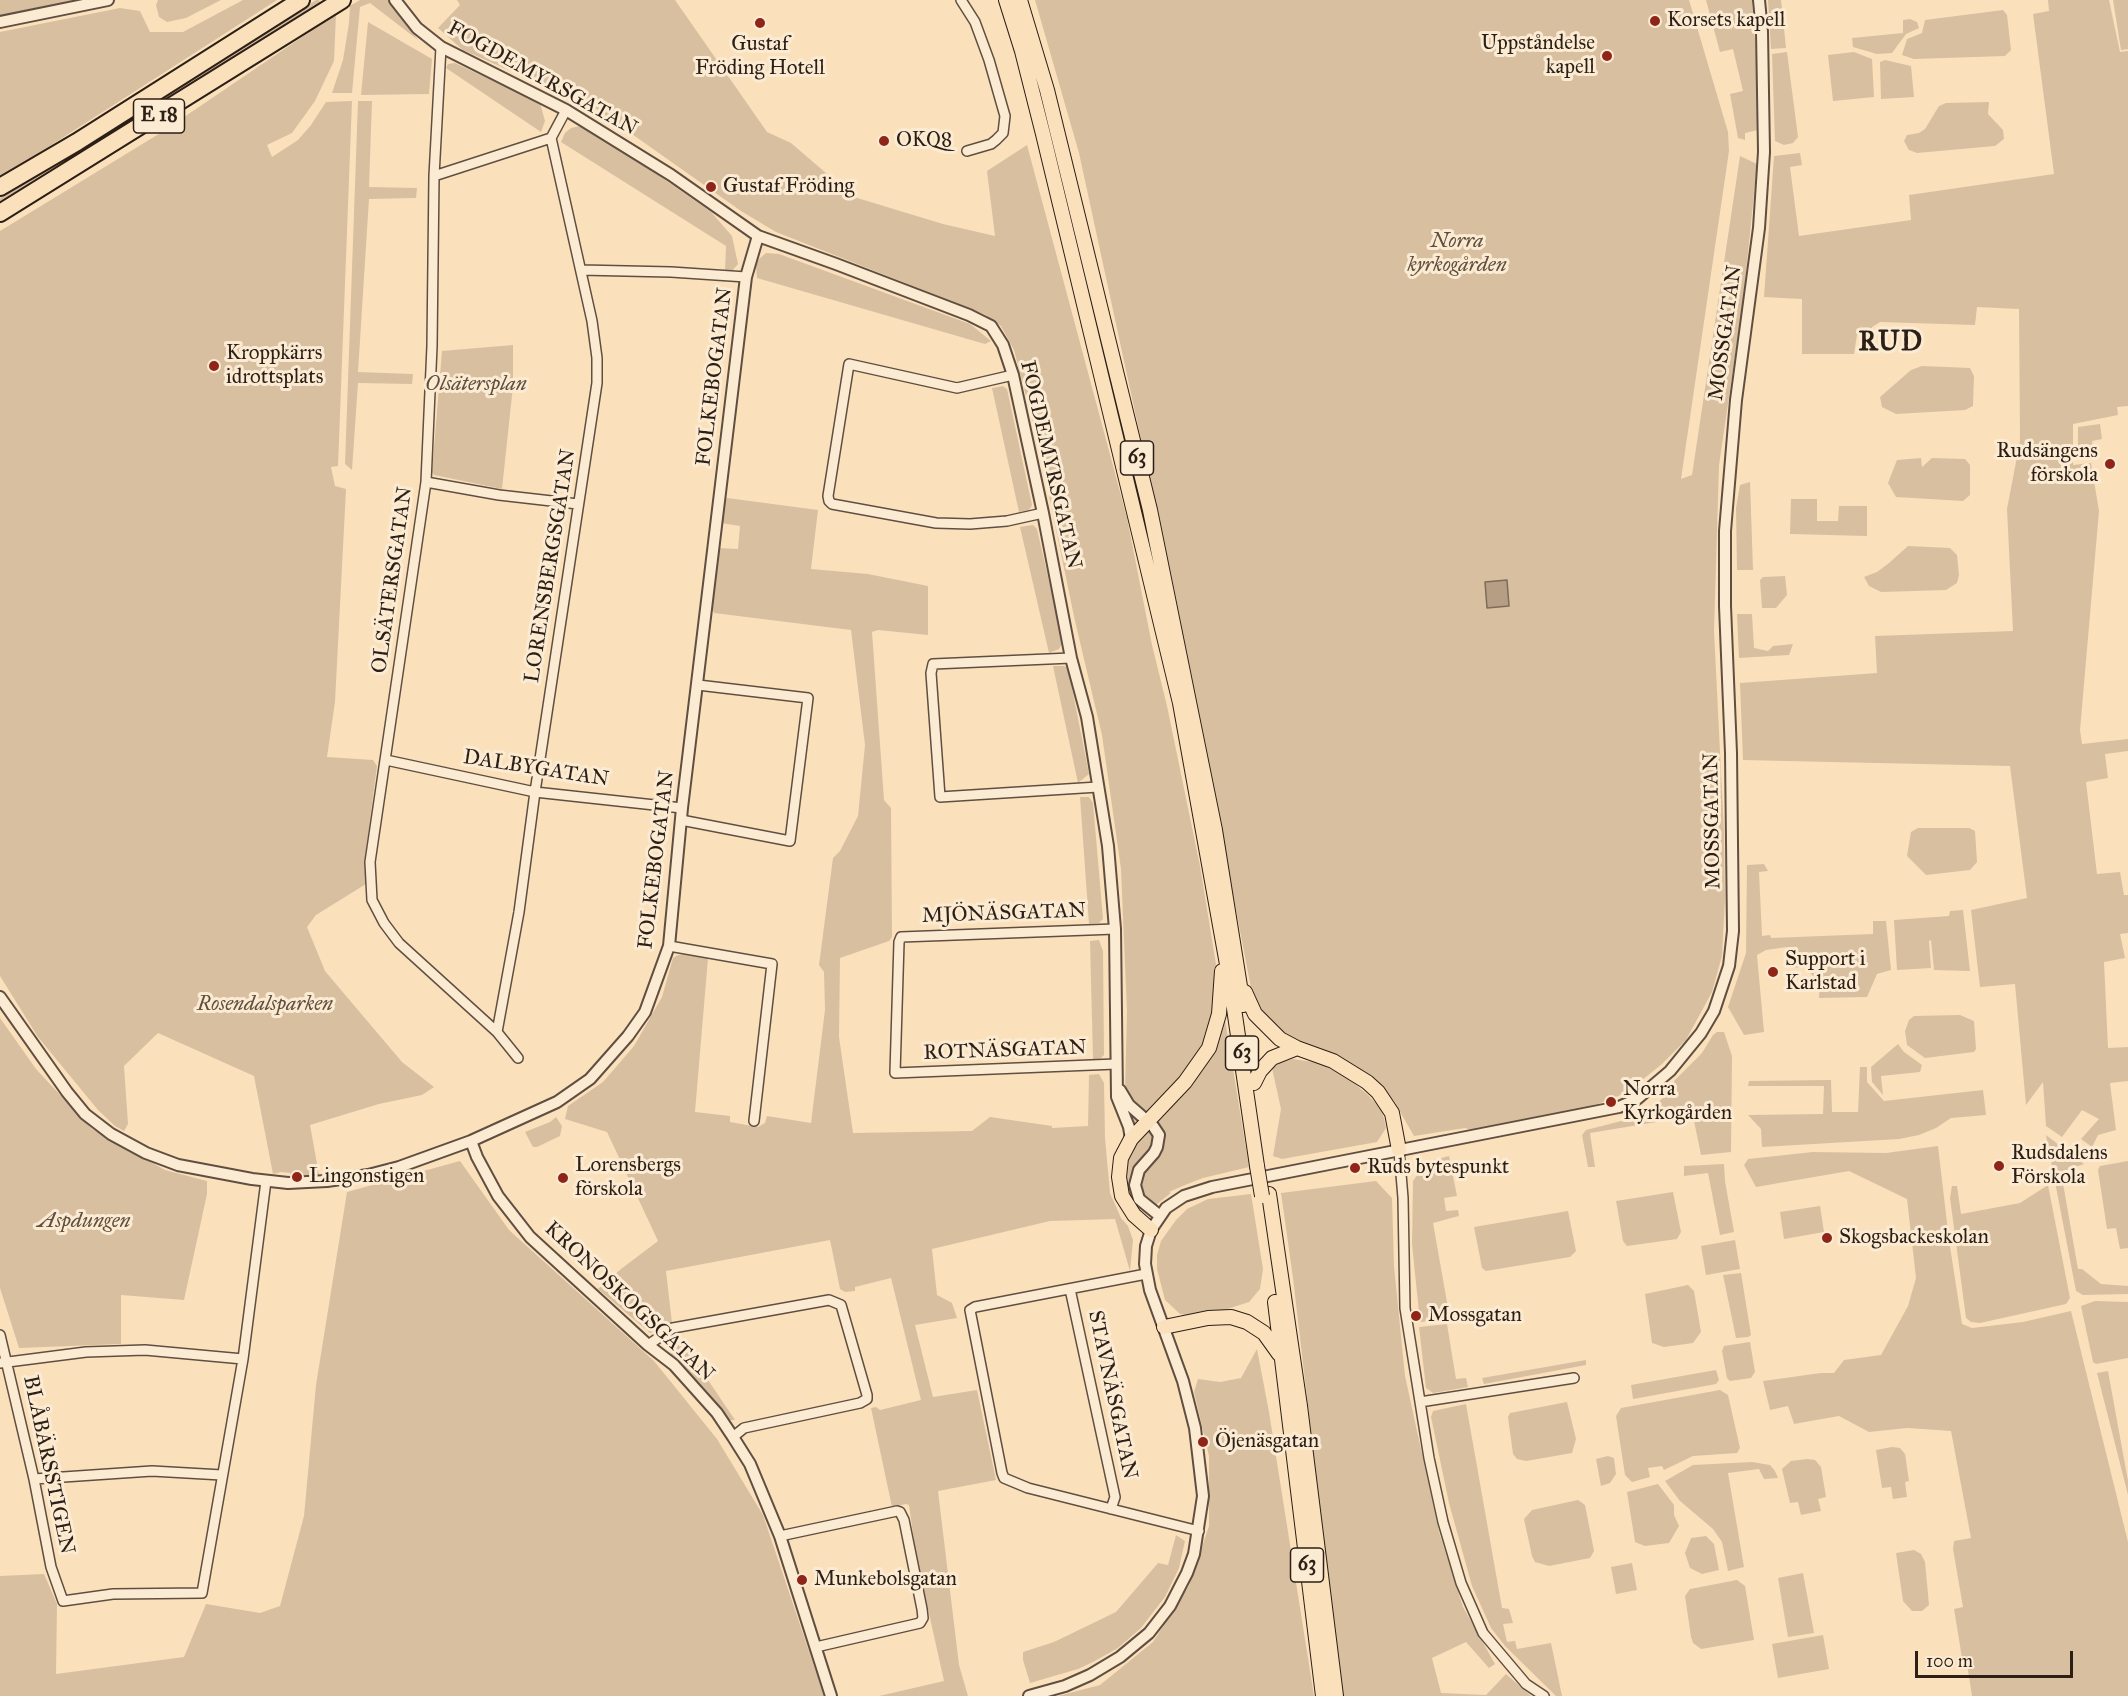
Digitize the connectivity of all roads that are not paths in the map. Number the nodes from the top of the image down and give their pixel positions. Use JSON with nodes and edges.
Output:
{"nodes":[{"id":1,"x":108,"y":0,"type":"edge"},
{"id":2,"x":301,"y":0,"type":"edge"},
{"id":3,"x":342,"y":0,"type":"edge"},
{"id":4,"x":395,"y":0,"type":"edge"},
{"id":5,"x":961,"y":0,"type":"edge"},
{"id":6,"x":1006,"y":0,"type":"edge"},
{"id":7,"x":1020,"y":0,"type":"edge"},
{"id":8,"x":1759,"y":0,"type":"edge"},
{"id":9,"x":0,"y":22,"type":"edge"},
{"id":10,"x":441,"y":47,"type":"junction"},
{"id":11,"x":566,"y":110,"type":"junction"},
{"id":12,"x":551,"y":138,"type":"junction"},
{"id":13,"x":967,"y":151,"type":"dead end"},
{"id":14,"x":434,"y":176,"type":"junction"},
{"id":15,"x":0,"y":188,"type":"edge"},
{"id":16,"x":0,"y":213,"type":"edge"},
{"id":17,"x":758,"y":236,"type":"junction"},
{"id":18,"x":581,"y":270,"type":"junction"},
{"id":19,"x":746,"y":277,"type":"junction"},
{"id":20,"x":1012,"y":375,"type":"junction"},
{"id":21,"x":426,"y":482,"type":"junction"},
{"id":22,"x":578,"y":504,"type":"junction"},
{"id":23,"x":1043,"y":513,"type":"junction"},
{"id":24,"x":1071,"y":658,"type":"junction"},
{"id":25,"x":698,"y":685,"type":"junction"},
{"id":26,"x":386,"y":760,"type":"junction"},
{"id":27,"x":1098,"y":787,"type":"junction"},
{"id":28,"x":535,"y":792,"type":"junction"},
{"id":29,"x":682,"y":808,"type":"junction"},
{"id":30,"x":681,"y":820,"type":"junction"},
{"id":31,"x":1115,"y":929,"type":"junction"},
{"id":32,"x":1223,"y":940,"type":"junction"},
{"id":33,"x":669,"y":946,"type":"junction"},
{"id":34,"x":1240,"y":980,"type":"junction"},
{"id":35,"x":0,"y":997,"type":"edge"},
{"id":36,"x":497,"y":1032,"type":"junction"},
{"id":37,"x":1297,"y":1048,"type":"junction"},
{"id":38,"x":518,"y":1058,"type":"dead end"},
{"id":39,"x":1116,"y":1064,"type":"junction"},
{"id":40,"x":895,"y":1073,"type":"joint"},
{"id":41,"x":1116,"y":1081,"type":"junction"},
{"id":42,"x":1254,"y":1083,"type":"junction"},
{"id":43,"x":754,"y":1121,"type":"dead end"},
{"id":44,"x":1148,"y":1121,"type":"junction"},
{"id":45,"x":1131,"y":1139,"type":"junction"},
{"id":46,"x":471,"y":1141,"type":"junction"},
{"id":47,"x":1400,"y":1150,"type":"junction"},
{"id":48,"x":1261,"y":1165,"type":"junction"},
{"id":49,"x":266,"y":1181,"type":"junction"},
{"id":50,"x":1265,"y":1195,"type":"junction"},
{"id":51,"x":1160,"y":1216,"type":"junction"},
{"id":52,"x":1151,"y":1230,"type":"junction"},
{"id":53,"x":1146,"y":1274,"type":"junction"},
{"id":54,"x":1070,"y":1289,"type":"junction"},
{"id":55,"x":1164,"y":1327,"type":"junction"},
{"id":56,"x":0,"y":1335,"type":"edge"},
{"id":57,"x":648,"y":1345,"type":"junction"},
{"id":58,"x":243,"y":1359,"type":"junction"},
{"id":59,"x":4,"y":1362,"type":"edge"},
{"id":60,"x":1282,"y":1362,"type":"junction"},
{"id":61,"x":1574,"y":1378,"type":"dead end"},
{"id":62,"x":1420,"y":1402,"type":"junction"},
{"id":63,"x":733,"y":1437,"type":"junction"},
{"id":64,"x":222,"y":1474,"type":"junction"},
{"id":65,"x":34,"y":1479,"type":"junction"},
{"id":66,"x":1111,"y":1509,"type":"junction"},
{"id":67,"x":1198,"y":1532,"type":"junction"},
{"id":68,"x":780,"y":1536,"type":"junction"},
{"id":69,"x":816,"y":1647,"type":"junction"},
{"id":70,"x":831,"y":1696,"type":"edge"},
{"id":71,"x":1029,"y":1696,"type":"edge"},
{"id":72,"x":1323,"y":1696,"type":"edge"},
{"id":73,"x":1336,"y":1696,"type":"edge"},
{"id":74,"x":1544,"y":1696,"type":"edge"}],
"edges":[{"from":1,"to":9,"type":"street"},
{"from":2,"to":15,"type":"highway","number":"E 18"},
{"from":3,"to":16,"type":"highway","number":"E 18"},
{"from":4,"to":10,"type":"street","name":"FOGDEMYRSGATAN"},
{"from":5,"to":13,"type":"street"},
{"from":6,"to":32,"type":"main road","number":"63"},
{"from":7,"to":34,"type":"main road","number":"63"},
{"from":8,"to":47,"type":"street","name":"MOSSGATAN"},
{"from":10,"to":11,"type":"street","name":"FOGDEMYRSGATAN"},
{"from":10,"to":14,"type":"street","name":"OLSÄTERSGATAN"},
{"from":11,"to":12,"type":"street"},
{"from":11,"to":17,"type":"street","name":"FOGDEMYRSGATAN"},
{"from":12,"to":14,"type":"street"},
{"from":12,"to":18,"type":"street","name":"LORENSBERGSGATAN"},
{"from":14,"to":21,"type":"street","name":"OLSÄTERSGATAN"},
{"from":17,"to":19,"type":"street","name":"FOLKEBOGATAN"},
{"from":17,"to":20,"type":"street","name":"FOGDEMYRSGATAN"},
{"from":18,"to":19,"type":"street"},
{"from":18,"to":22,"type":"street","name":"LORENSBERGSGATAN"},
{"from":19,"to":25,"type":"street","name":"FOLKEBOGATAN"},
{"from":20,"to":23,"type":"street","name":"FOGDEMYRSGATAN"},
{"from":20,"to":23,"type":"street"},
{"from":21,"to":22,"type":"street"},
{"from":21,"to":26,"type":"street","name":"OLSÄTERSGATAN"},
{"from":22,"to":28,"type":"street","name":"LORENSBERGSGATAN"},
{"from":23,"to":24,"type":"street","name":"FOGDEMYRSGATAN"},
{"from":24,"to":27,"type":"street","name":"FOGDEMYRSGATAN"},
{"from":24,"to":27,"type":"street"},
{"from":25,"to":29,"type":"street","name":"FOLKEBOGATAN"},
{"from":25,"to":30,"type":"street"},
{"from":26,"to":28,"type":"street","name":"DALBYGATAN"},
{"from":26,"to":36,"type":"street","name":"OLSÄTERSGATAN"},
{"from":27,"to":31,"type":"street","name":"FOGDEMYRSGATAN"},
{"from":28,"to":29,"type":"street","name":"DALBYGATAN"},
{"from":28,"to":36,"type":"street","name":"LORENSBERGSGATAN"},
{"from":29,"to":30,"type":"street","name":"FOLKEBOGATAN"},
{"from":30,"to":33,"type":"street","name":"FOLKEBOGATAN"},
{"from":31,"to":39,"type":"street","name":"FOGDEMYRSGATAN"},
{"from":31,"to":40,"type":"street","name":"MJÖNÄSGATAN"},
{"from":32,"to":44,"type":"main road"},
{"from":32,"to":48,"type":"main road","number":"63"},
{"from":33,"to":43,"type":"street"},
{"from":33,"to":46,"type":"street","name":"FOLKEBOGATAN"},
{"from":34,"to":37,"type":"main road"},
{"from":34,"to":42,"type":"main road","number":"63"},
{"from":35,"to":49,"type":"street","name":"FOLKEBOGATAN"},
{"from":36,"to":38,"type":"street","name":"OLSÄTERSGATAN"},
{"from":37,"to":42,"type":"main road"},
{"from":37,"to":47,"type":"main road"},
{"from":39,"to":40,"type":"street","name":"ROTNÄSGATAN"},
{"from":39,"to":41,"type":"street","name":"FOGDEMYRSGATAN"},
{"from":41,"to":44,"type":"street"},
{"from":41,"to":45,"type":"street","name":"FOGDEMYRSGATAN"},
{"from":42,"to":48,"type":"main road","number":"63"},
{"from":44,"to":45,"type":"main road"},
{"from":44,"to":51,"type":"street"},
{"from":45,"to":52,"type":"main road"},
{"from":46,"to":49,"type":"street","name":"FOLKEBOGATAN"},
{"from":46,"to":57,"type":"street","name":"KRONOSKOGSGATAN"},
{"from":47,"to":51,"type":"street","name":"MOSSGATAN"},
{"from":47,"to":62,"type":"street"},
{"from":48,"to":50,"type":"main road","number":"63"},
{"from":49,"to":58,"type":"street"},
{"from":50,"to":60,"type":"main road","number":"63"},
{"from":50,"to":73,"type":"main road","number":"63"},
{"from":51,"to":52,"type":"street","name":"MOSSGATAN"},
{"from":52,"to":53,"type":"street"},
{"from":53,"to":54,"type":"street"},
{"from":53,"to":55,"type":"street"},
{"from":54,"to":66,"type":"street","name":"STAVNÄSGATAN"},
{"from":54,"to":66,"type":"street"},
{"from":55,"to":60,"type":"main road"},
{"from":55,"to":67,"type":"street"},
{"from":56,"to":59,"type":"street","name":"BLÅBÄRSSTIGEN"},
{"from":57,"to":63,"type":"street","name":"KRONOSKOGSGATAN"},
{"from":57,"to":63,"type":"street"},
{"from":58,"to":59,"type":"street"},
{"from":58,"to":64,"type":"street"},
{"from":59,"to":65,"type":"street","name":"BLÅBÄRSSTIGEN"},
{"from":60,"to":72,"type":"main road","number":"63"},
{"from":61,"to":62,"type":"street"},
{"from":62,"to":74,"type":"street"},
{"from":63,"to":68,"type":"street","name":"KRONOSKOGSGATAN"},
{"from":64,"to":65,"type":"street"},
{"from":64,"to":65,"type":"street","name":"BLÅBÄRSSTIGEN"},
{"from":66,"to":67,"type":"street"},
{"from":67,"to":71,"type":"street"},
{"from":68,"to":69,"type":"street","name":"KRONOSKOGSGATAN"},
{"from":68,"to":69,"type":"street"},
{"from":69,"to":70,"type":"street","name":"KRONOSKOGSGATAN"}]}
